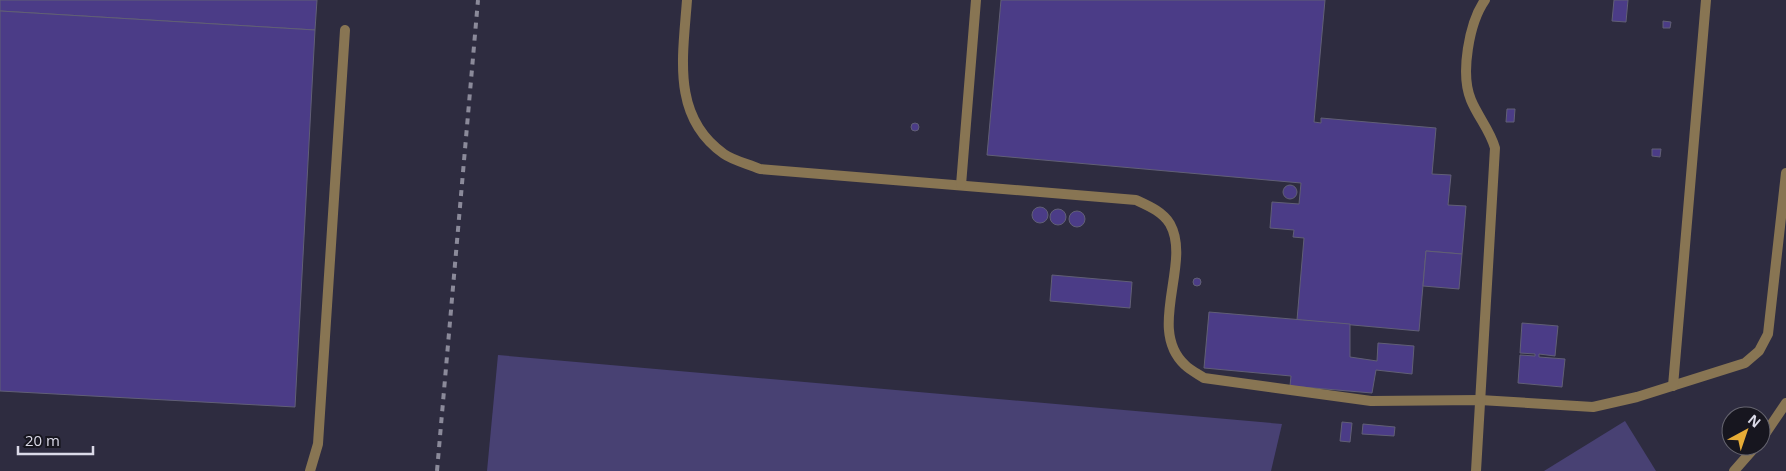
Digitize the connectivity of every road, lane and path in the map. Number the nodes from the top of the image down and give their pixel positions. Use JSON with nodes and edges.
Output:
{"nodes":[{"id":1,"x":687,"y":0,"type":"edge"},
{"id":2,"x":976,"y":0,"type":"edge"},
{"id":3,"x":1485,"y":0,"type":"edge"},
{"id":4,"x":1706,"y":0,"type":"edge"},
{"id":5,"x":346,"y":30,"type":"dead end"},
{"id":6,"x":1786,"y":173,"type":"edge"},
{"id":7,"x":961,"y":185,"type":"junction"},
{"id":8,"x":1673,"y":386,"type":"junction"},
{"id":9,"x":1480,"y":400,"type":"junction"},
{"id":10,"x":1786,"y":403,"type":"edge"},
{"id":11,"x":1771,"y":425,"type":"edge"},
{"id":12,"x":1747,"y":456,"type":"edge"},
{"id":13,"x":310,"y":471,"type":"edge"},
{"id":14,"x":1476,"y":471,"type":"edge"},
{"id":15,"x":1734,"y":471,"type":"edge"}],
"edges":[{"from":1,"to":7,"type":"street"},
{"from":2,"to":7,"type":"street"},
{"from":3,"to":9,"type":"street"},
{"from":4,"to":8,"type":"street"},
{"from":5,"to":13,"type":"street"},
{"from":6,"to":8,"type":"street"},
{"from":7,"to":9,"type":"street"},
{"from":8,"to":9,"type":"street"},
{"from":9,"to":14,"type":"street"},
{"from":10,"to":11,"type":"street"},
{"from":12,"to":15,"type":"street"}]}
